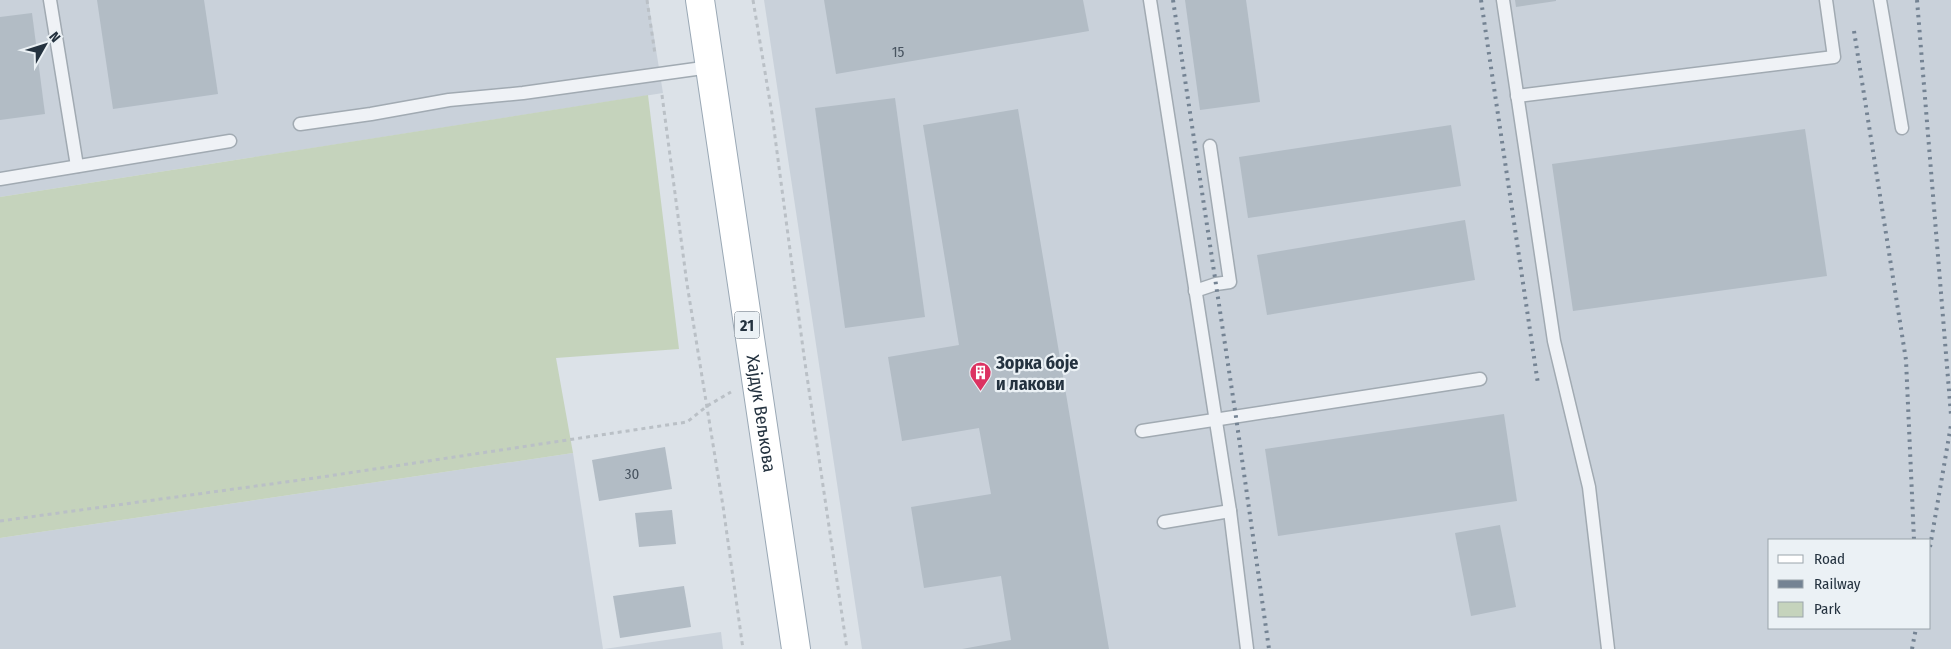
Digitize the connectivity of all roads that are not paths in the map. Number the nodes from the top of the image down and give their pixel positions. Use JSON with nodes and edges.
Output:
{"nodes":[{"id":1,"x":50,"y":0,"type":"edge"},
{"id":2,"x":700,"y":0,"type":"edge"},
{"id":3,"x":1150,"y":0,"type":"edge"},
{"id":4,"x":1503,"y":0,"type":"edge"},
{"id":5,"x":1826,"y":0,"type":"edge"},
{"id":6,"x":1880,"y":0,"type":"edge"},
{"id":7,"x":710,"y":67,"type":"junction"},
{"id":8,"x":1517,"y":96,"type":"junction"},
{"id":9,"x":300,"y":124,"type":"dead end"},
{"id":10,"x":1902,"y":128,"type":"dead end"},
{"id":11,"x":230,"y":141,"type":"dead end"},
{"id":12,"x":1210,"y":146,"type":"dead end"},
{"id":13,"x":77,"y":166,"type":"junction"},
{"id":14,"x":0,"y":179,"type":"edge"},
{"id":15,"x":1195,"y":291,"type":"junction"},
{"id":16,"x":1480,"y":379,"type":"dead end"},
{"id":17,"x":1216,"y":420,"type":"junction"},
{"id":18,"x":1142,"y":431,"type":"dead end"},
{"id":19,"x":1230,"y":511,"type":"junction"},
{"id":20,"x":1164,"y":522,"type":"dead end"},
{"id":21,"x":796,"y":649,"type":"edge"},
{"id":22,"x":1247,"y":649,"type":"edge"},
{"id":23,"x":1608,"y":649,"type":"edge"}],
"edges":[{"from":1,"to":13,"type":"lane"},
{"from":2,"to":7,"type":"main road","name":"Хајдук Вељкова","number":"21"},
{"from":3,"to":15,"type":"lane"},
{"from":4,"to":8,"type":"lane"},
{"from":5,"to":8,"type":"lane"},
{"from":6,"to":10,"type":"lane"},
{"from":7,"to":9,"type":"lane"},
{"from":7,"to":21,"type":"main road","name":"Хајдук Вељкова","number":"21"},
{"from":8,"to":23,"type":"lane"},
{"from":11,"to":13,"type":"lane"},
{"from":12,"to":15,"type":"lane"},
{"from":13,"to":14,"type":"lane"},
{"from":15,"to":17,"type":"lane"},
{"from":16,"to":17,"type":"lane"},
{"from":17,"to":18,"type":"lane"},
{"from":17,"to":19,"type":"lane"},
{"from":19,"to":20,"type":"lane"},
{"from":19,"to":22,"type":"lane"}]}
